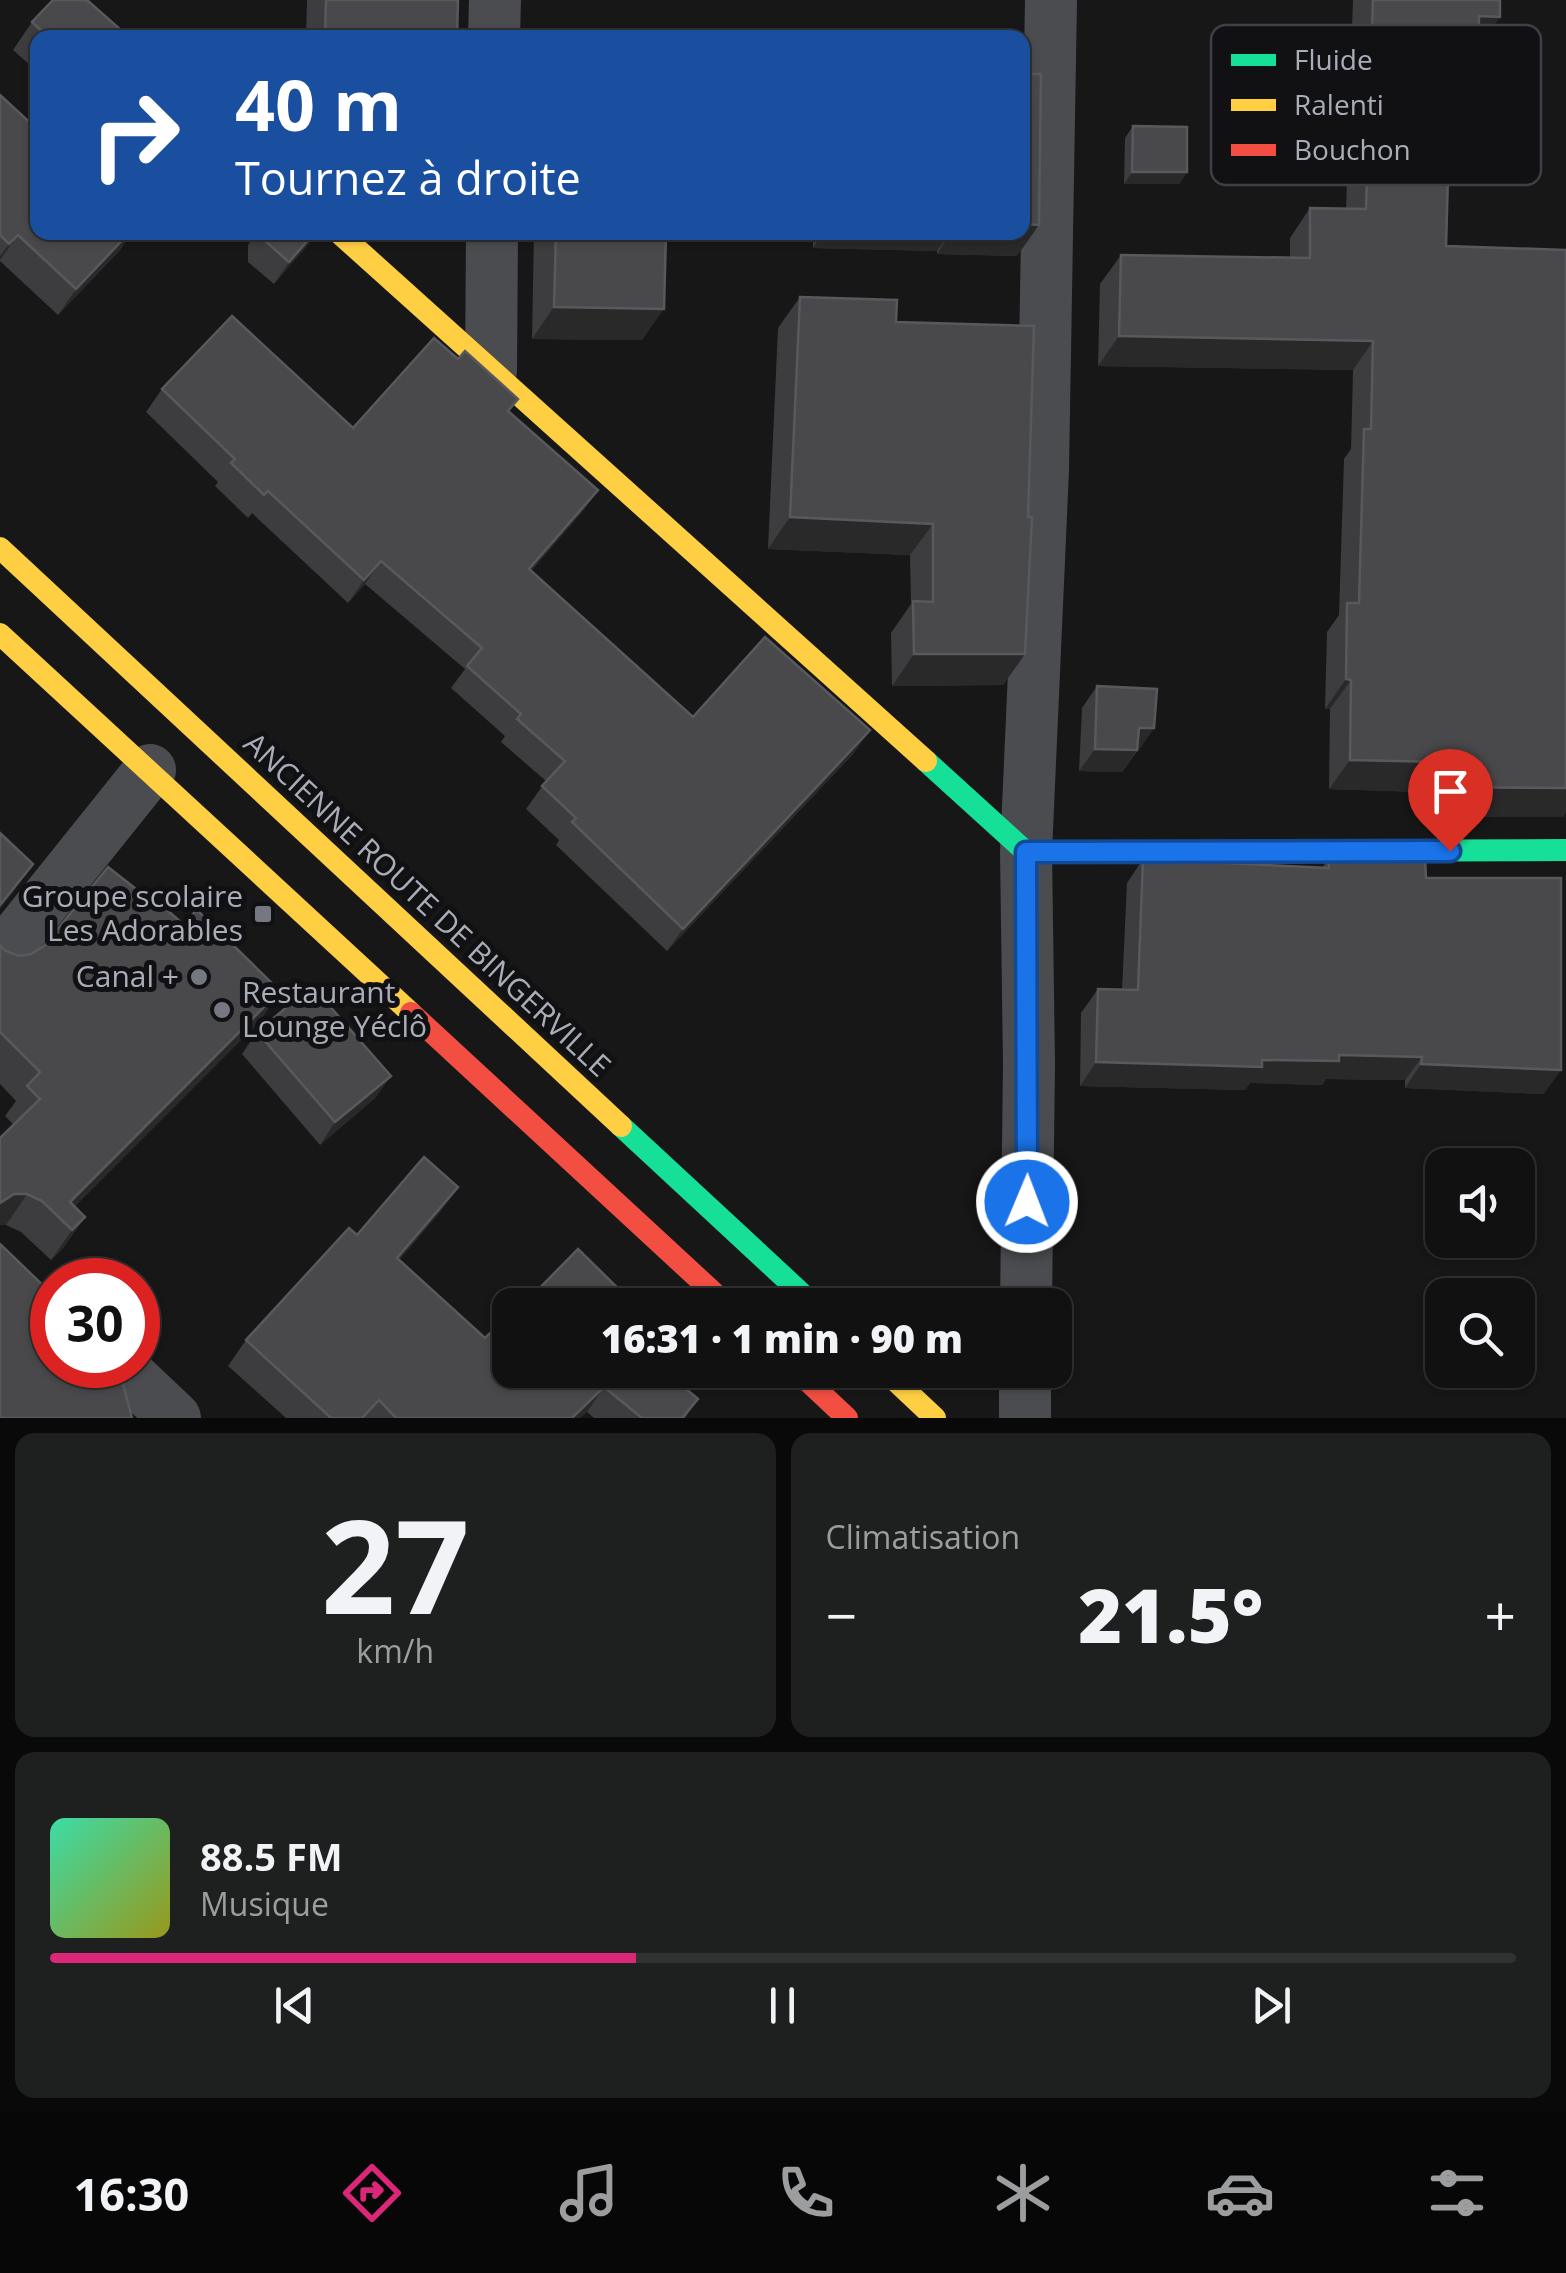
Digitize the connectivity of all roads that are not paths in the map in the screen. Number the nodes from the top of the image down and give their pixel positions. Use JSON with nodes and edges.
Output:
{"nodes":[{"id":1,"x":495,"y":0,"type":"edge"},
{"id":2,"x":1051,"y":0,"type":"edge"},
{"id":3,"x":494,"y":30,"type":"edge"},
{"id":4,"x":347,"y":240,"type":"edge"},
{"id":5,"x":492,"y":240,"type":"edge"},
{"id":6,"x":491,"y":371,"type":"junction"},
{"id":7,"x":0,"y":548,"type":"edge"},
{"id":8,"x":0,"y":634,"type":"edge"},
{"id":9,"x":150,"y":770,"type":"junction"},
{"id":10,"x":1566,"y":850,"type":"edge"},
{"id":11,"x":1026,"y":852,"type":"junction"},
{"id":12,"x":0,"y":957,"type":"edge"},
{"id":13,"x":709,"y":1288,"type":"edge"},
{"id":14,"x":796,"y":1288,"type":"edge"},
{"id":15,"x":1026,"y":1288,"type":"edge"},
{"id":16,"x":143,"y":1388,"type":"edge"},
{"id":17,"x":815,"y":1388,"type":"edge"},
{"id":18,"x":903,"y":1388,"type":"edge"},
{"id":19,"x":1025,"y":1388,"type":"edge"},
{"id":20,"x":175,"y":1418,"type":"edge"},
{"id":21,"x":847,"y":1418,"type":"edge"},
{"id":22,"x":935,"y":1418,"type":"edge"},
{"id":23,"x":1025,"y":1418,"type":"edge"}],
"edges":[{"from":1,"to":3,"type":"street"},
{"from":2,"to":11,"type":"street"},
{"from":4,"to":6,"type":"street"},
{"from":5,"to":6,"type":"street"},
{"from":6,"to":11,"type":"street"},
{"from":7,"to":14,"type":"street","name":"ANCIENNE ROUTE DE BINGERVILLE"},
{"from":8,"to":9,"type":"street"},
{"from":9,"to":12,"type":"street"},
{"from":9,"to":13,"type":"street"},
{"from":10,"to":11,"type":"street"},
{"from":11,"to":15,"type":"street"},
{"from":16,"to":20,"type":"street"},
{"from":17,"to":21,"type":"street"},
{"from":18,"to":22,"type":"street"},
{"from":19,"to":23,"type":"street"}]}
